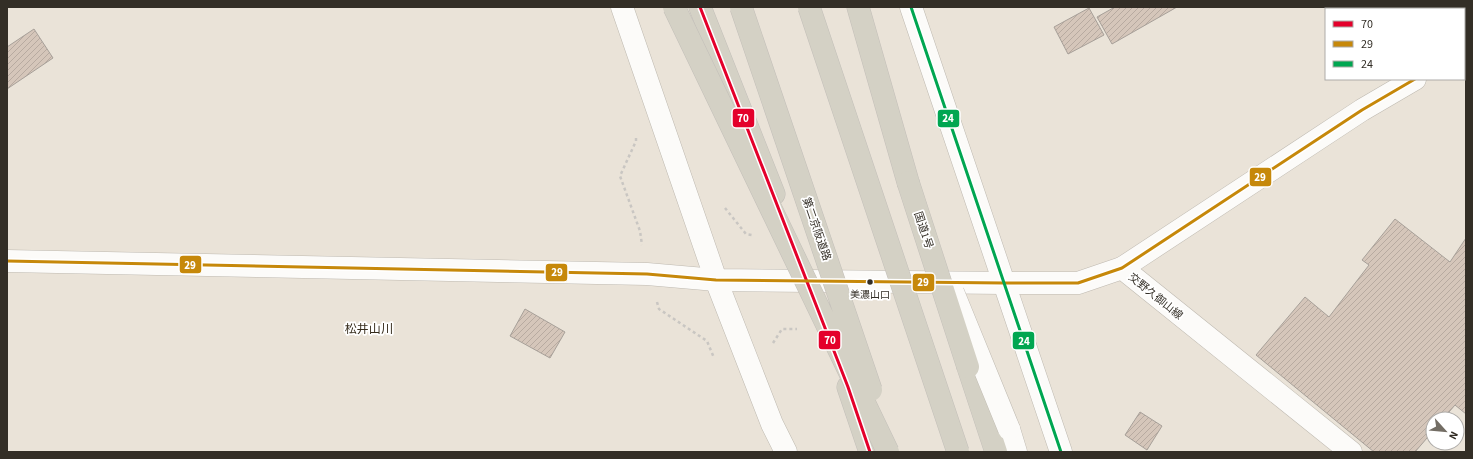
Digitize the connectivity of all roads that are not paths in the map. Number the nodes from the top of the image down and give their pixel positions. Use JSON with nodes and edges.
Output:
{"nodes":[{"id":1,"x":622,"y":7,"type":"edge"},
{"id":2,"x":674,"y":7,"type":"edge"},
{"id":3,"x":700,"y":7,"type":"edge"},
{"id":4,"x":741,"y":7,"type":"edge"},
{"id":5,"x":809,"y":7,"type":"edge"},
{"id":6,"x":858,"y":7,"type":"edge"},
{"id":7,"x":911,"y":7,"type":"edge"},
{"id":8,"x":1413,"y":80,"type":"edge"},
{"id":9,"x":908,"y":182,"type":"junction"},
{"id":10,"x":7,"y":261,"type":"edge"},
{"id":11,"x":1122,"y":268,"type":"junction"},
{"id":12,"x":716,"y":280,"type":"junction"},
{"id":13,"x":1004,"y":283,"type":"junction"},
{"id":14,"x":786,"y":452,"type":"edge"},
{"id":15,"x":870,"y":452,"type":"edge"},
{"id":16,"x":888,"y":452,"type":"edge"},
{"id":17,"x":892,"y":452,"type":"edge"},
{"id":18,"x":958,"y":452,"type":"edge"},
{"id":19,"x":996,"y":452,"type":"edge"},
{"id":20,"x":1016,"y":452,"type":"edge"},
{"id":21,"x":1061,"y":452,"type":"edge"},
{"id":22,"x":1351,"y":452,"type":"edge"}],
"edges":[{"from":1,"to":12,"type":"street"},
{"from":2,"to":16,"type":"highway","bridge":true},
{"from":3,"to":15,"type":"highway","bridge":true},
{"from":4,"to":17,"type":"highway","name":"第二京阪道路","bridge":true},
{"from":5,"to":18,"type":"highway","bridge":true},
{"from":6,"to":9,"type":"highway","name":"国道1号"},
{"from":7,"to":13,"type":"street"},
{"from":8,"to":11,"type":"street"},
{"from":9,"to":19,"type":"highway","name":"国道1号","bridge":true},
{"from":9,"to":20,"type":"street","bridge":true},
{"from":10,"to":12,"type":"street","name":"交野久御山線"},
{"from":11,"to":13,"type":"street","name":"交野久御山線"},
{"from":11,"to":22,"type":"street","name":"交野久御山線"},
{"from":12,"to":13,"type":"street","name":"交野久御山線"},
{"from":12,"to":14,"type":"street"},
{"from":13,"to":21,"type":"street"}]}
